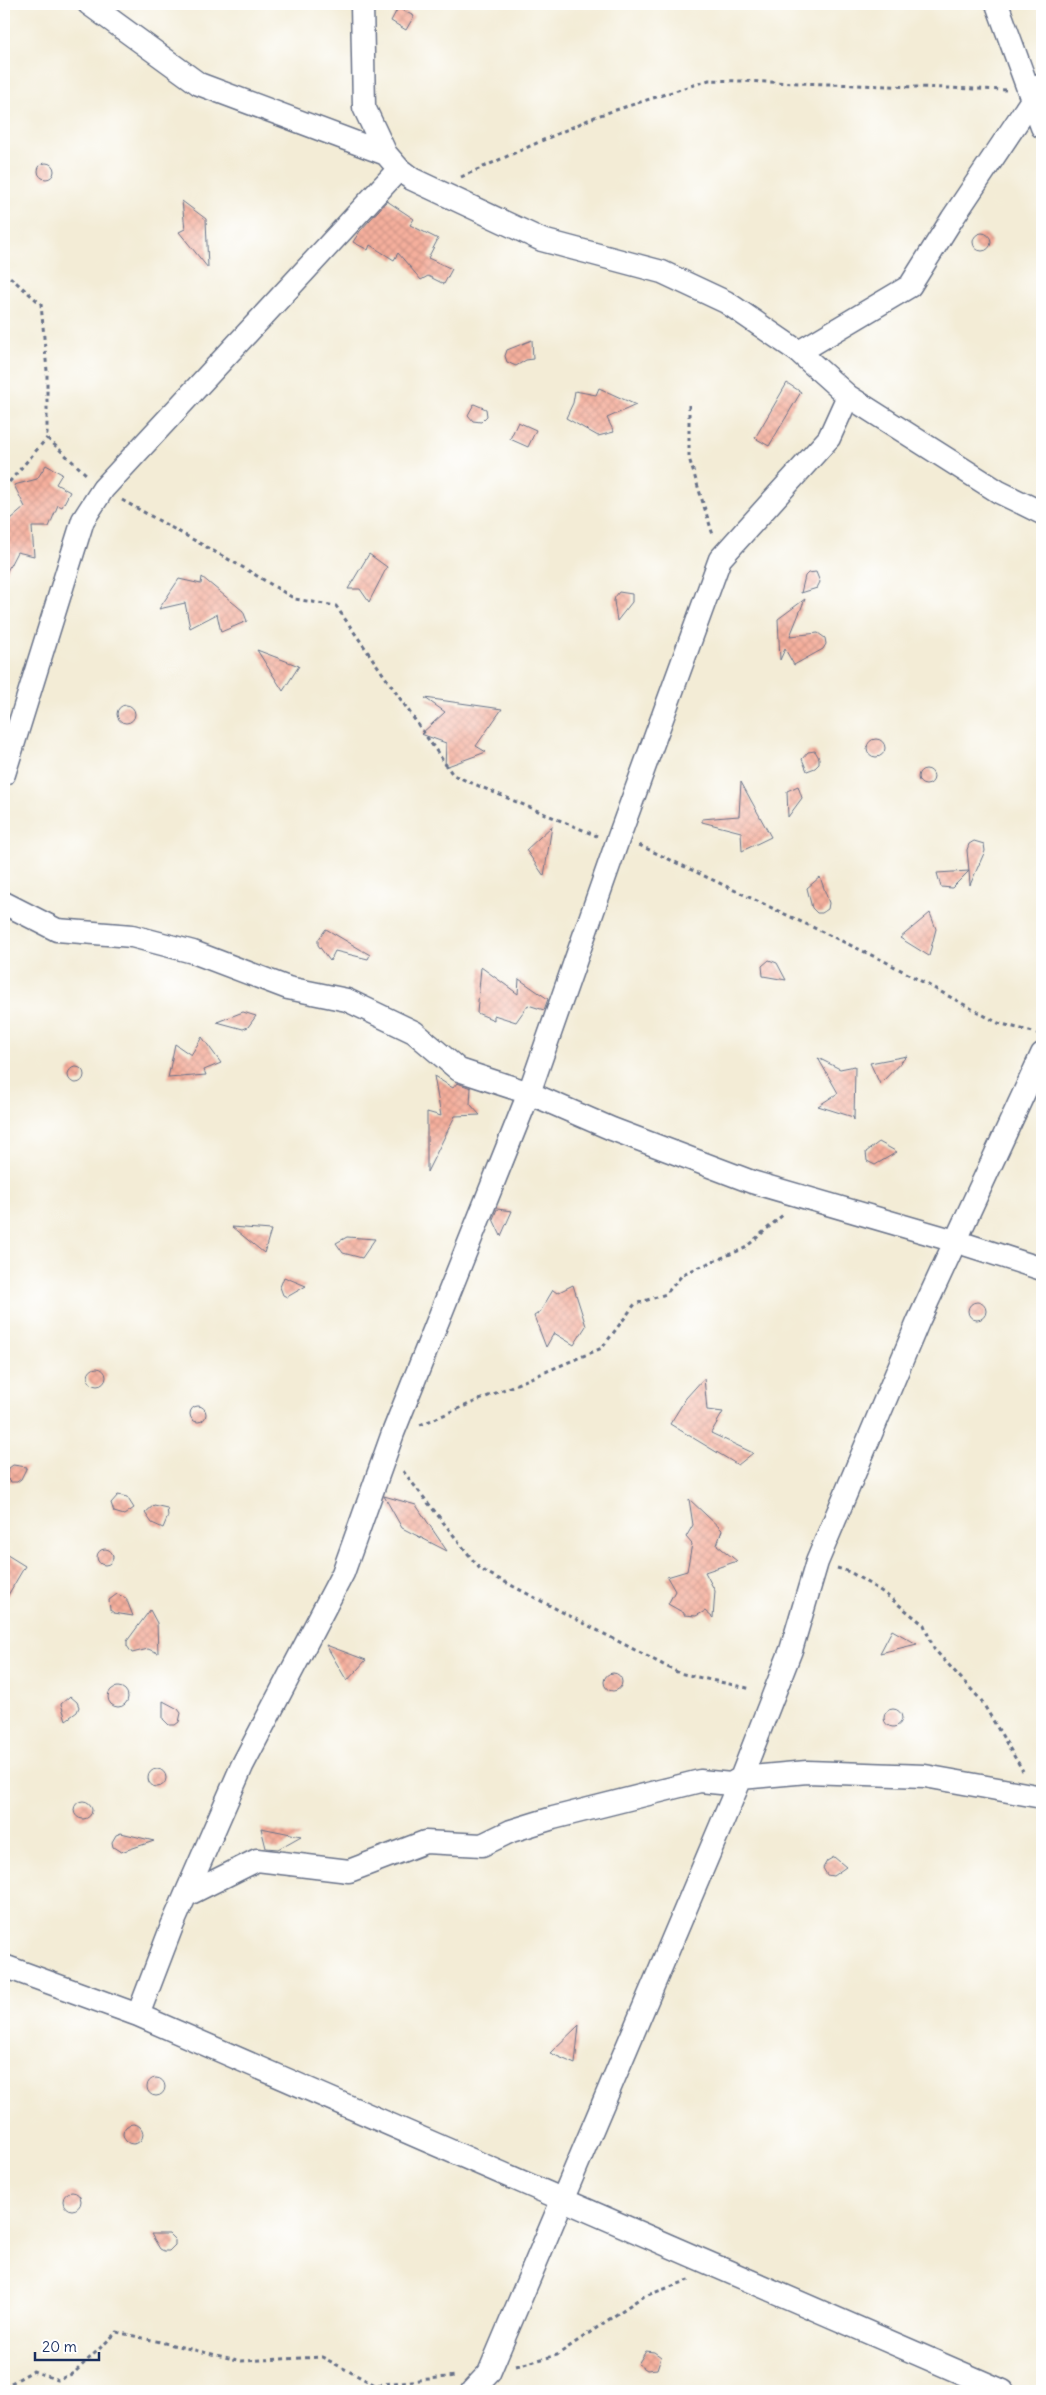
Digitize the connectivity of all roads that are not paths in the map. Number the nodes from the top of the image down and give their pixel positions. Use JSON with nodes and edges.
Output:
{"nodes":[{"id":1,"x":89,"y":4,"type":"edge"},
{"id":2,"x":362,"y":4,"type":"edge"},
{"id":3,"x":997,"y":4,"type":"edge"},
{"id":4,"x":1034,"y":92,"type":"edge"},
{"id":5,"x":1042,"y":127,"type":"edge"},
{"id":6,"x":392,"y":161,"type":"junction"},
{"id":7,"x":799,"y":352,"type":"junction"},
{"id":8,"x":848,"y":396,"type":"junction"},
{"id":9,"x":1042,"y":513,"type":"edge"},
{"id":10,"x":4,"y":774,"type":"edge"},
{"id":11,"x":4,"y":903,"type":"edge"},
{"id":12,"x":1042,"y":1054,"type":"edge"},
{"id":13,"x":529,"y":1093,"type":"junction"},
{"id":14,"x":955,"y":1241,"type":"junction"},
{"id":15,"x":1042,"y":1270,"type":"edge"},
{"id":16,"x":741,"y":1778,"type":"junction"},
{"id":17,"x":1036,"y":1795,"type":"edge"},
{"id":18,"x":185,"y":1896,"type":"junction"},
{"id":19,"x":4,"y":1966,"type":"edge"},
{"id":20,"x":138,"y":2015,"type":"junction"},
{"id":21,"x":564,"y":2201,"type":"junction"},
{"id":22,"x":472,"y":2391,"type":"edge"},
{"id":23,"x":1003,"y":2391,"type":"edge"}],
"edges":[{"from":1,"to":6,"type":"street"},
{"from":2,"to":6,"type":"street"},
{"from":3,"to":4,"type":"street"},
{"from":4,"to":5,"type":"street"},
{"from":4,"to":7,"type":"street"},
{"from":6,"to":7,"type":"street"},
{"from":6,"to":10,"type":"street"},
{"from":7,"to":8,"type":"street"},
{"from":8,"to":9,"type":"street"},
{"from":8,"to":13,"type":"street"},
{"from":11,"to":13,"type":"street"},
{"from":12,"to":14,"type":"street"},
{"from":13,"to":14,"type":"street"},
{"from":13,"to":18,"type":"street"},
{"from":14,"to":15,"type":"street"},
{"from":14,"to":16,"type":"street"},
{"from":16,"to":17,"type":"street"},
{"from":16,"to":18,"type":"street"},
{"from":16,"to":21,"type":"street"},
{"from":18,"to":20,"type":"street"},
{"from":19,"to":20,"type":"street"},
{"from":20,"to":21,"type":"street"},
{"from":21,"to":22,"type":"street"},
{"from":21,"to":23,"type":"street"}]}
